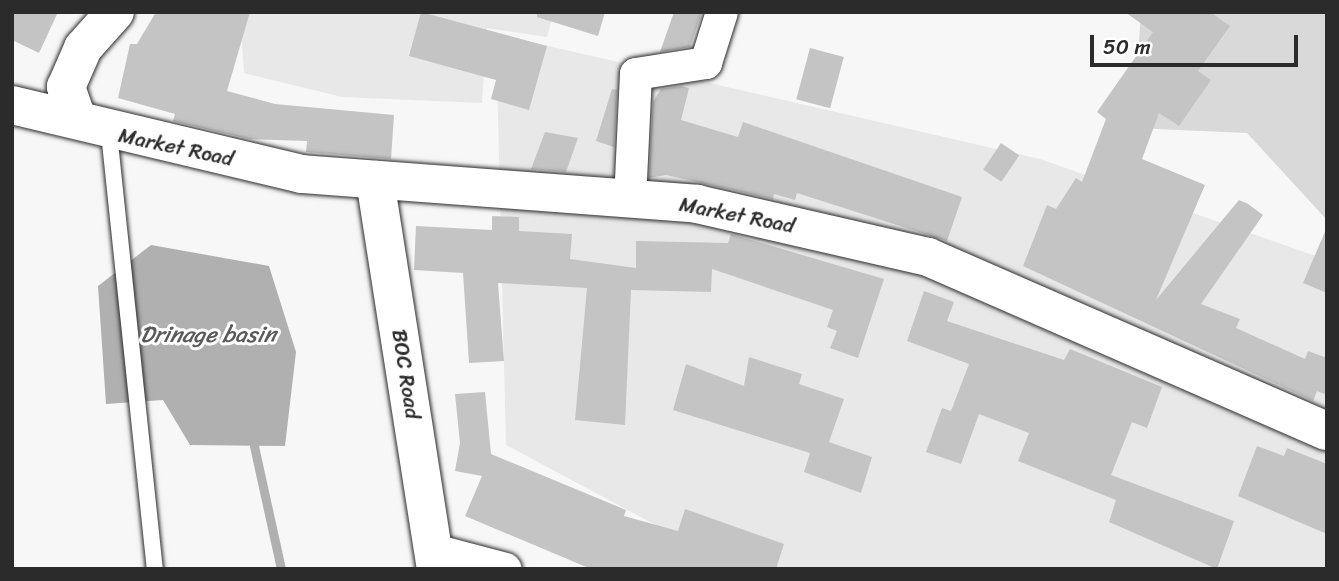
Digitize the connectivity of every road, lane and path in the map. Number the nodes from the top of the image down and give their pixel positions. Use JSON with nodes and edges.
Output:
{"nodes":[{"id":1,"x":115,"y":12,"type":"edge"},
{"id":2,"x":722,"y":12,"type":"edge"},
{"id":3,"x":12,"y":105,"type":"edge"},
{"id":4,"x":76,"y":116,"type":"junction"},
{"id":5,"x":109,"y":133,"type":"junction"},
{"id":6,"x":374,"y":180,"type":"junction"},
{"id":7,"x":630,"y":201,"type":"junction"},
{"id":8,"x":1327,"y":430,"type":"edge"},
{"id":9,"x":435,"y":559,"type":"edge"},
{"id":10,"x":155,"y":569,"type":"edge"},
{"id":11,"x":506,"y":569,"type":"edge"}],
"edges":[{"from":1,"to":4,"type":"main road"},
{"from":2,"to":7,"type":"street"},
{"from":3,"to":4,"type":"main road","name":"Market Road"},
{"from":4,"to":5,"type":"main road","name":"Market Road"},
{"from":5,"to":6,"type":"main road","name":"Market Road"},
{"from":5,"to":10,"type":"lane"},
{"from":6,"to":7,"type":"main road","name":"Market Road"},
{"from":6,"to":9,"type":"main road","name":"BOC Road"},
{"from":7,"to":8,"type":"main road","name":"Market Road"},
{"from":9,"to":11,"type":"street"}]}
